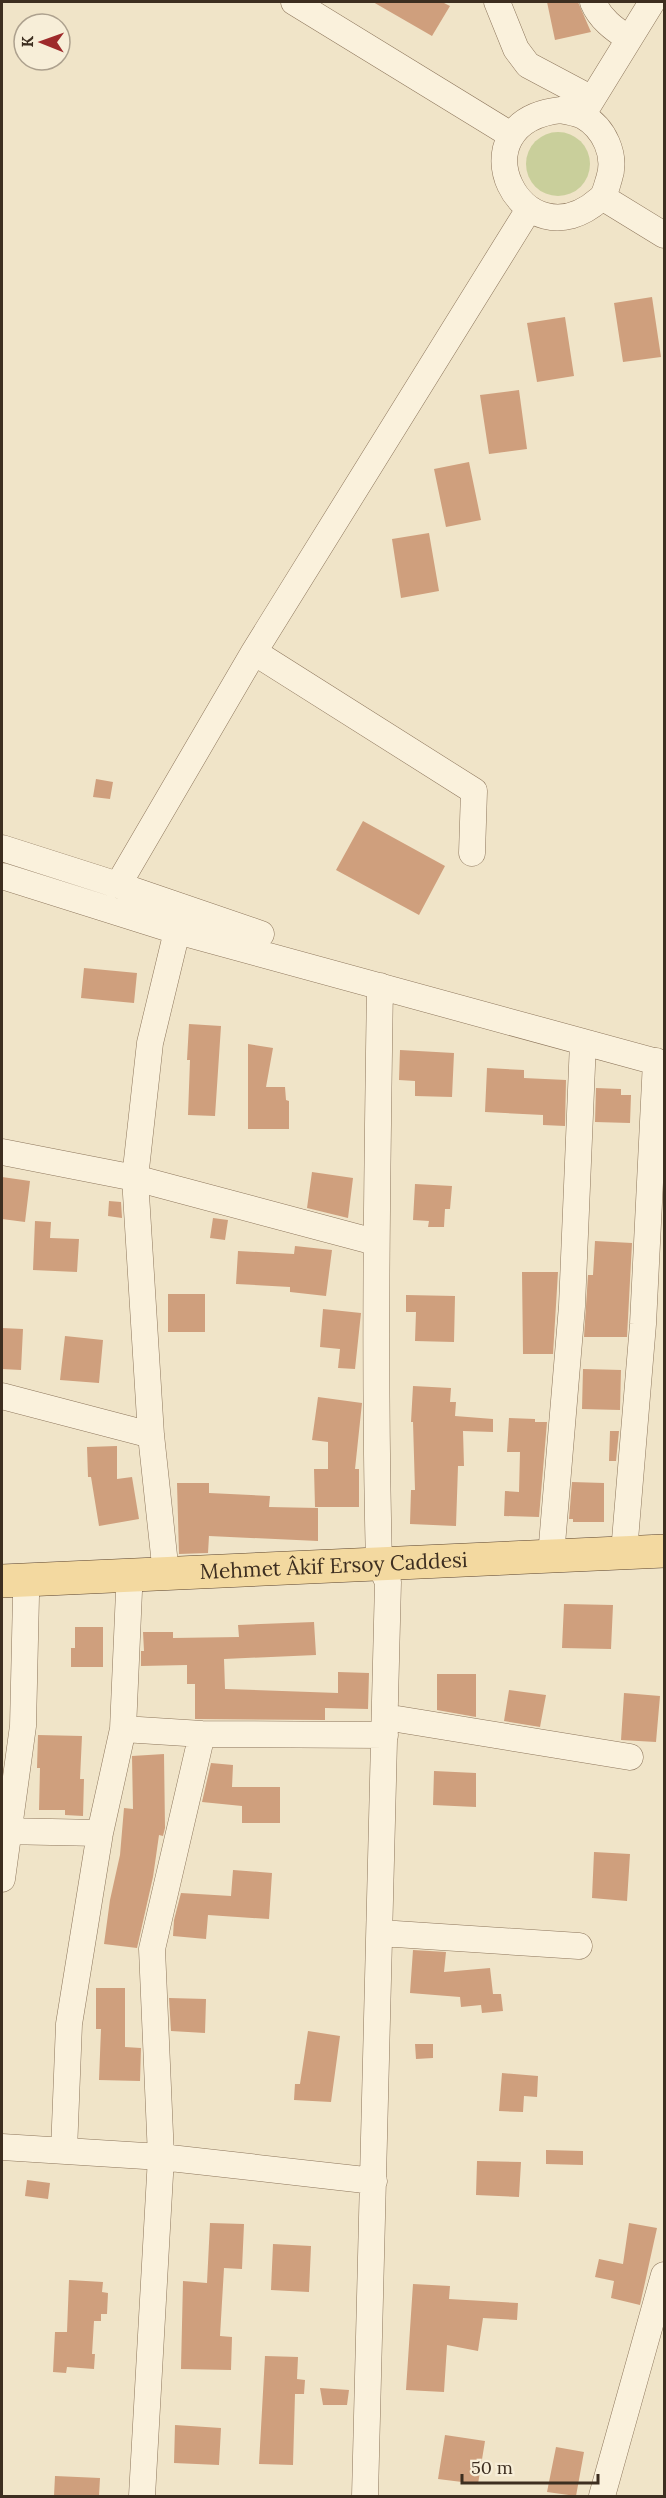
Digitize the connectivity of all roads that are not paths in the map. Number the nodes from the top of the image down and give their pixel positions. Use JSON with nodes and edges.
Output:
{"nodes":[{"id":1,"x":294,"y":2,"type":"edge"},
{"id":2,"x":497,"y":2,"type":"edge"},
{"id":3,"x":593,"y":2,"type":"edge"},
{"id":4,"x":652,"y":2,"type":"edge"},
{"id":5,"x":629,"y":39,"type":"junction"},
{"id":6,"x":587,"y":107,"type":"junction"},
{"id":7,"x":511,"y":135,"type":"junction"},
{"id":8,"x":602,"y":197,"type":"junction"},
{"id":9,"x":529,"y":209,"type":"junction"},
{"id":10,"x":664,"y":235,"type":"edge"},
{"id":11,"x":254,"y":652,"type":"junction"},
{"id":12,"x":2,"y":848,"type":"edge"},
{"id":13,"x":472,"y":853,"type":"dead end"},
{"id":14,"x":2,"y":876,"type":"edge"},
{"id":15,"x":118,"y":885,"type":"junction"},
{"id":16,"x":177,"y":931,"type":"junction"},
{"id":17,"x":261,"y":934,"type":"dead end"},
{"id":18,"x":380,"y":986,"type":"junction"},
{"id":19,"x":583,"y":1042,"type":"junction"},
{"id":20,"x":660,"y":1063,"type":"edge"},
{"id":21,"x":2,"y":1152,"type":"edge"},
{"id":22,"x":135,"y":1178,"type":"junction"},
{"id":23,"x":375,"y":1242,"type":"junction"},
{"id":24,"x":2,"y":1396,"type":"edge"},
{"id":25,"x":151,"y":1435,"type":"junction"},
{"id":26,"x":664,"y":1551,"type":"edge"},
{"id":27,"x":624,"y":1552,"type":"junction"},
{"id":28,"x":551,"y":1557,"type":"junction"},
{"id":29,"x":384,"y":1572,"type":"junction"},
{"id":30,"x":664,"y":1572,"type":"edge"},
{"id":31,"x":166,"y":1574,"type":"junction"},
{"id":32,"x":10,"y":1591,"type":"edge"},
{"id":33,"x":129,"y":1591,"type":"junction"},
{"id":34,"x":385,"y":1726,"type":"junction"},
{"id":35,"x":123,"y":1729,"type":"junction"},
{"id":36,"x":202,"y":1734,"type":"junction"},
{"id":37,"x":630,"y":1757,"type":"dead end"},
{"id":38,"x":4,"y":1831,"type":"edge"},
{"id":39,"x":100,"y":1833,"type":"junction"},
{"id":40,"x":2,"y":1879,"type":"edge"},
{"id":41,"x":380,"y":1933,"type":"junction"},
{"id":42,"x":579,"y":1946,"type":"dead end"},
{"id":43,"x":2,"y":2147,"type":"edge"},
{"id":44,"x":64,"y":2151,"type":"junction"},
{"id":45,"x":161,"y":2157,"type":"junction"},
{"id":46,"x":374,"y":2181,"type":"junction"},
{"id":47,"x":664,"y":2275,"type":"edge"},
{"id":48,"x":142,"y":2496,"type":"edge"},
{"id":49,"x":365,"y":2496,"type":"edge"},
{"id":50,"x":603,"y":2496,"type":"edge"}],
"edges":[{"from":1,"to":7,"type":"street"},
{"from":2,"to":6,"type":"street"},
{"from":3,"to":5,"type":"street"},
{"from":4,"to":5,"type":"street"},
{"from":5,"to":6,"type":"street"},
{"from":6,"to":7,"type":"street"},
{"from":6,"to":8,"type":"street"},
{"from":7,"to":9,"type":"street"},
{"from":8,"to":9,"type":"street"},
{"from":8,"to":10,"type":"street"},
{"from":9,"to":11,"type":"street"},
{"from":11,"to":13,"type":"street"},
{"from":11,"to":15,"type":"street"},
{"from":12,"to":15,"type":"street"},
{"from":14,"to":16,"type":"street"},
{"from":15,"to":17,"type":"street"},
{"from":16,"to":18,"type":"street"},
{"from":16,"to":22,"type":"street"},
{"from":18,"to":19,"type":"street"},
{"from":18,"to":23,"type":"street"},
{"from":19,"to":20,"type":"street"},
{"from":19,"to":28,"type":"street"},
{"from":20,"to":27,"type":"street"},
{"from":21,"to":22,"type":"street"},
{"from":22,"to":23,"type":"street"},
{"from":22,"to":25,"type":"street"},
{"from":23,"to":29,"type":"street"},
{"from":24,"to":25,"type":"street"},
{"from":25,"to":31,"type":"street"},
{"from":26,"to":27,"type":"main road","name":"Mehmet Âkif Ersoy Caddesi"},
{"from":27,"to":28,"type":"main road","name":"Mehmet Âkif Ersoy Caddesi"},
{"from":28,"to":29,"type":"main road","name":"Mehmet Âkif Ersoy Caddesi"},
{"from":29,"to":30,"type":"main road","name":"Mehmet Âkif Ersoy Caddesi"},
{"from":29,"to":31,"type":"main road","name":"Mehmet Âkif Ersoy Caddesi"},
{"from":29,"to":33,"type":"main road","name":"Mehmet Âkif Ersoy Caddesi"},
{"from":29,"to":34,"type":"street"},
{"from":31,"to":32,"type":"main road","name":"Mehmet Âkif Ersoy Caddesi"},
{"from":32,"to":33,"type":"main road","name":"Mehmet Âkif Ersoy Caddesi"},
{"from":32,"to":38,"type":"street"},
{"from":33,"to":35,"type":"street"},
{"from":34,"to":36,"type":"street"},
{"from":34,"to":37,"type":"street"},
{"from":34,"to":41,"type":"street"},
{"from":35,"to":36,"type":"street"},
{"from":35,"to":39,"type":"street"},
{"from":36,"to":45,"type":"street"},
{"from":38,"to":39,"type":"street"},
{"from":38,"to":40,"type":"street"},
{"from":39,"to":44,"type":"street"},
{"from":41,"to":42,"type":"street"},
{"from":41,"to":46,"type":"street"},
{"from":43,"to":44,"type":"street"},
{"from":44,"to":45,"type":"street"},
{"from":45,"to":46,"type":"street"},
{"from":45,"to":48,"type":"street"},
{"from":46,"to":49,"type":"street"},
{"from":47,"to":50,"type":"street"}]}
